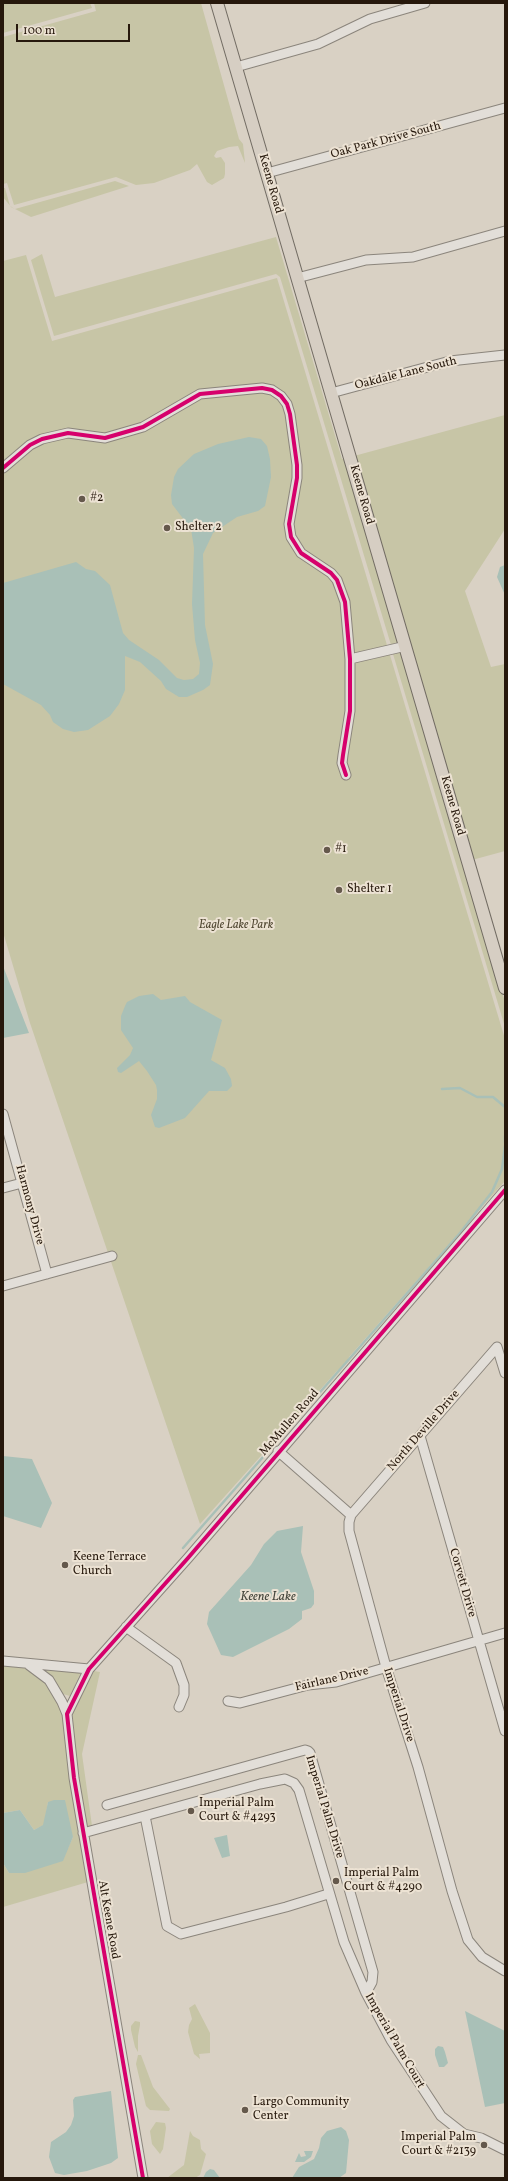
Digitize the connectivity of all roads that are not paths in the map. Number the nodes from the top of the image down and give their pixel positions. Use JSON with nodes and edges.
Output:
{"nodes":[{"id":1,"x":217,"y":3,"type":"edge"},
{"id":2,"x":426,"y":3,"type":"edge"},
{"id":3,"x":236,"y":67,"type":"junction"},
{"id":4,"x":505,"y":108,"type":"edge"},
{"id":5,"x":267,"y":173,"type":"junction"},
{"id":6,"x":505,"y":231,"type":"edge"},
{"id":7,"x":297,"y":278,"type":"junction"},
{"id":8,"x":505,"y":355,"type":"edge"},
{"id":9,"x":331,"y":393,"type":"junction"},
{"id":10,"x":3,"y":468,"type":"edge"},
{"id":11,"x":406,"y":646,"type":"junction"},
{"id":12,"x":350,"y":660,"type":"junction"},
{"id":13,"x":346,"y":775,"type":"dead end"},
{"id":14,"x":505,"y":988,"type":"edge"},
{"id":15,"x":3,"y":1114,"type":"edge"},
{"id":16,"x":22,"y":1183,"type":"junction"},
{"id":17,"x":3,"y":1188,"type":"edge"},
{"id":18,"x":505,"y":1190,"type":"edge"},
{"id":19,"x":112,"y":1256,"type":"dead end"},
{"id":20,"x":47,"y":1274,"type":"junction"},
{"id":21,"x":3,"y":1286,"type":"edge"},
{"id":22,"x":505,"y":1373,"type":"edge"},
{"id":23,"x":420,"y":1436,"type":"junction"},
{"id":24,"x":278,"y":1451,"type":"junction"},
{"id":25,"x":351,"y":1515,"type":"junction"},
{"id":26,"x":126,"y":1627,"type":"junction"},
{"id":27,"x":505,"y":1633,"type":"edge"},
{"id":28,"x":478,"y":1641,"type":"junction"},
{"id":29,"x":3,"y":1661,"type":"edge"},
{"id":30,"x":26,"y":1663,"type":"junction"},
{"id":31,"x":386,"y":1667,"type":"junction"},
{"id":32,"x":89,"y":1669,"type":"junction"},
{"id":33,"x":228,"y":1701,"type":"dead end"},
{"id":34,"x":179,"y":1707,"type":"dead end"},
{"id":35,"x":67,"y":1714,"type":"junction"},
{"id":36,"x":505,"y":1731,"type":"edge"},
{"id":37,"x":107,"y":1804,"type":"dead end"},
{"id":38,"x":145,"y":1816,"type":"junction"},
{"id":39,"x":83,"y":1833,"type":"junction"},
{"id":40,"x":328,"y":1894,"type":"junction"},
{"id":41,"x":505,"y":1971,"type":"edge"},
{"id":42,"x":366,"y":1993,"type":"junction"},
{"id":43,"x":505,"y":2150,"type":"edge"},
{"id":44,"x":143,"y":2178,"type":"edge"}],
"edges":[{"from":1,"to":3,"type":"main road","name":"Keene Road"},
{"from":2,"to":3,"type":"street"},
{"from":3,"to":5,"type":"main road","name":"Keene Road"},
{"from":4,"to":5,"type":"street","name":"Oak Park Drive South"},
{"from":5,"to":7,"type":"main road","name":"Keene Road"},
{"from":6,"to":7,"type":"street"},
{"from":7,"to":9,"type":"main road","name":"Keene Road"},
{"from":8,"to":9,"type":"street","name":"Oakdale Lane South"},
{"from":9,"to":11,"type":"main road","name":"Keene Road"},
{"from":10,"to":12,"type":"street"},
{"from":11,"to":12,"type":"street"},
{"from":11,"to":14,"type":"main road","name":"Keene Road"},
{"from":12,"to":13,"type":"street"},
{"from":15,"to":16,"type":"street","name":"Harmony Drive"},
{"from":16,"to":17,"type":"street"},
{"from":16,"to":20,"type":"street","name":"Harmony Drive"},
{"from":18,"to":24,"type":"street","name":"McMullen Road"},
{"from":19,"to":20,"type":"street"},
{"from":20,"to":21,"type":"street"},
{"from":22,"to":23,"type":"street","name":"North Deville Drive"},
{"from":23,"to":25,"type":"street","name":"North Deville Drive"},
{"from":23,"to":28,"type":"street","name":"Corvett Drive"},
{"from":24,"to":25,"type":"street"},
{"from":24,"to":26,"type":"street","name":"McMullen Road"},
{"from":25,"to":31,"type":"street","name":"Imperial Drive"},
{"from":26,"to":32,"type":"street","name":"McMullen Road"},
{"from":26,"to":34,"type":"street"},
{"from":27,"to":28,"type":"street","name":"Fairlane Drive"},
{"from":28,"to":31,"type":"street","name":"Fairlane Drive"},
{"from":28,"to":36,"type":"street","name":"Corvett Drive"},
{"from":29,"to":30,"type":"street"},
{"from":30,"to":32,"type":"street"},
{"from":30,"to":35,"type":"street"},
{"from":31,"to":33,"type":"street","name":"Fairlane Drive"},
{"from":31,"to":41,"type":"street","name":"Imperial Drive"},
{"from":32,"to":35,"type":"street"},
{"from":35,"to":39,"type":"street","name":"Alt Keene Road"},
{"from":37,"to":42,"type":"street","name":"Imperial Palm Drive"},
{"from":38,"to":39,"type":"street","name":"Imperial Palm Court"},
{"from":38,"to":40,"type":"street","name":"Imperial Palm Court"},
{"from":38,"to":40,"type":"street"},
{"from":39,"to":44,"type":"street","name":"Alt Keene Road"},
{"from":40,"to":42,"type":"street","name":"Imperial Palm Court"},
{"from":42,"to":43,"type":"street","name":"Imperial Palm Court"}]}
